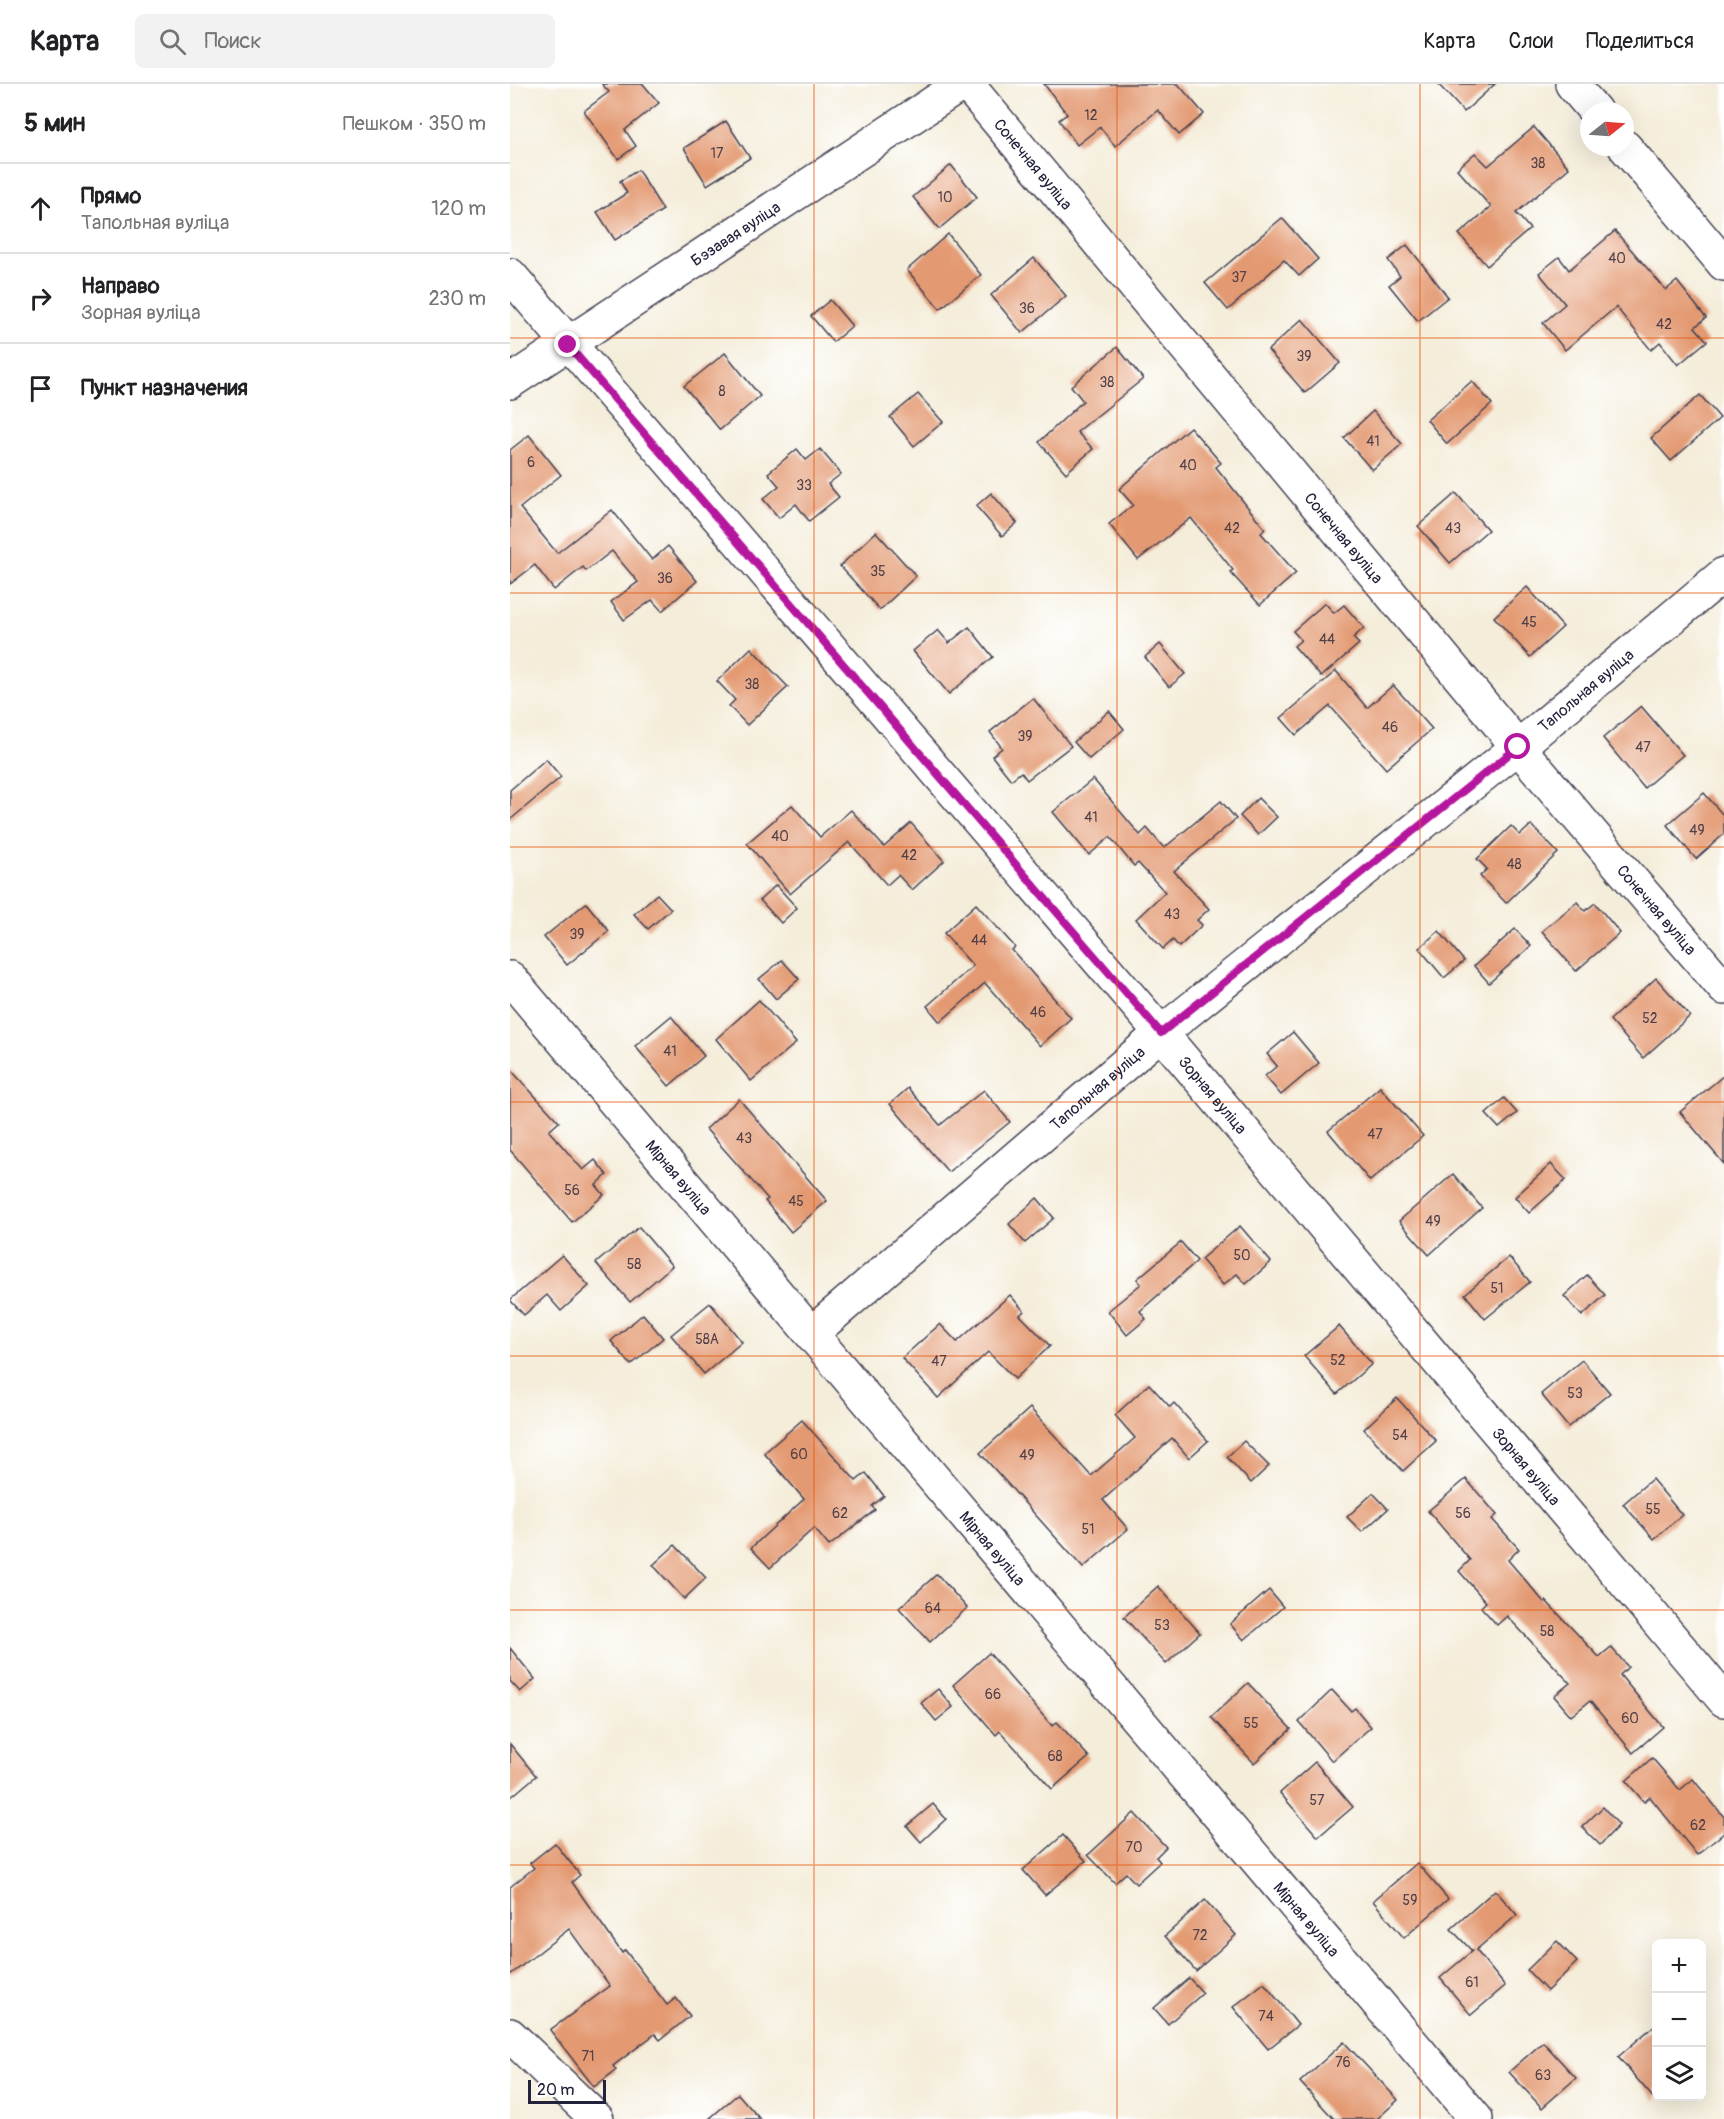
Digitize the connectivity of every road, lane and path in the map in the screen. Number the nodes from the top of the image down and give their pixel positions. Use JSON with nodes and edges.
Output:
{"nodes":[{"id":1,"x":964,"y":84,"type":"edge"},
{"id":2,"x":1572,"y":84,"type":"edge"},
{"id":3,"x":1587,"y":102,"type":"edge"},
{"id":4,"x":1633,"y":156,"type":"edge"},
{"id":5,"x":1724,"y":264,"type":"edge"},
{"id":6,"x":510,"y":275,"type":"edge"},
{"id":7,"x":568,"y":345,"type":"junction"},
{"id":8,"x":510,"y":382,"type":"edge"},
{"id":9,"x":1724,"y":574,"type":"edge"},
{"id":10,"x":1518,"y":747,"type":"junction"},
{"id":11,"x":510,"y":978,"type":"edge"},
{"id":12,"x":1724,"y":988,"type":"edge"},
{"id":13,"x":1161,"y":1033,"type":"junction"},
{"id":14,"x":812,"y":1333,"type":"junction"},
{"id":15,"x":1724,"y":1700,"type":"edge"},
{"id":16,"x":510,"y":2035,"type":"edge"},
{"id":17,"x":597,"y":2119,"type":"edge"},
{"id":18,"x":1476,"y":2119,"type":"edge"}],
"edges":[{"from":1,"to":7,"type":"street","name":"Бэзавая вуліца"},
{"from":1,"to":10,"type":"street","name":"Сонечная вуліца"},
{"from":2,"to":3,"type":"street"},
{"from":4,"to":5,"type":"street"},
{"from":6,"to":7,"type":"street","name":"Зорная вуліца"},
{"from":7,"to":8,"type":"street","name":"Бэзавая вуліца"},
{"from":7,"to":13,"type":"street","name":"Зорная вуліца"},
{"from":9,"to":10,"type":"street","name":"Тапольная вуліца"},
{"from":10,"to":12,"type":"street","name":"Сонечная вуліца"},
{"from":10,"to":13,"type":"street","name":"Тапольная вуліца"},
{"from":11,"to":14,"type":"street","name":"Мірная вуліца"},
{"from":13,"to":14,"type":"street","name":"Тапольная вуліца"},
{"from":13,"to":15,"type":"street","name":"Зорная вуліца"},
{"from":14,"to":18,"type":"street","name":"Мірная вуліца"},
{"from":16,"to":17,"type":"street"}]}
